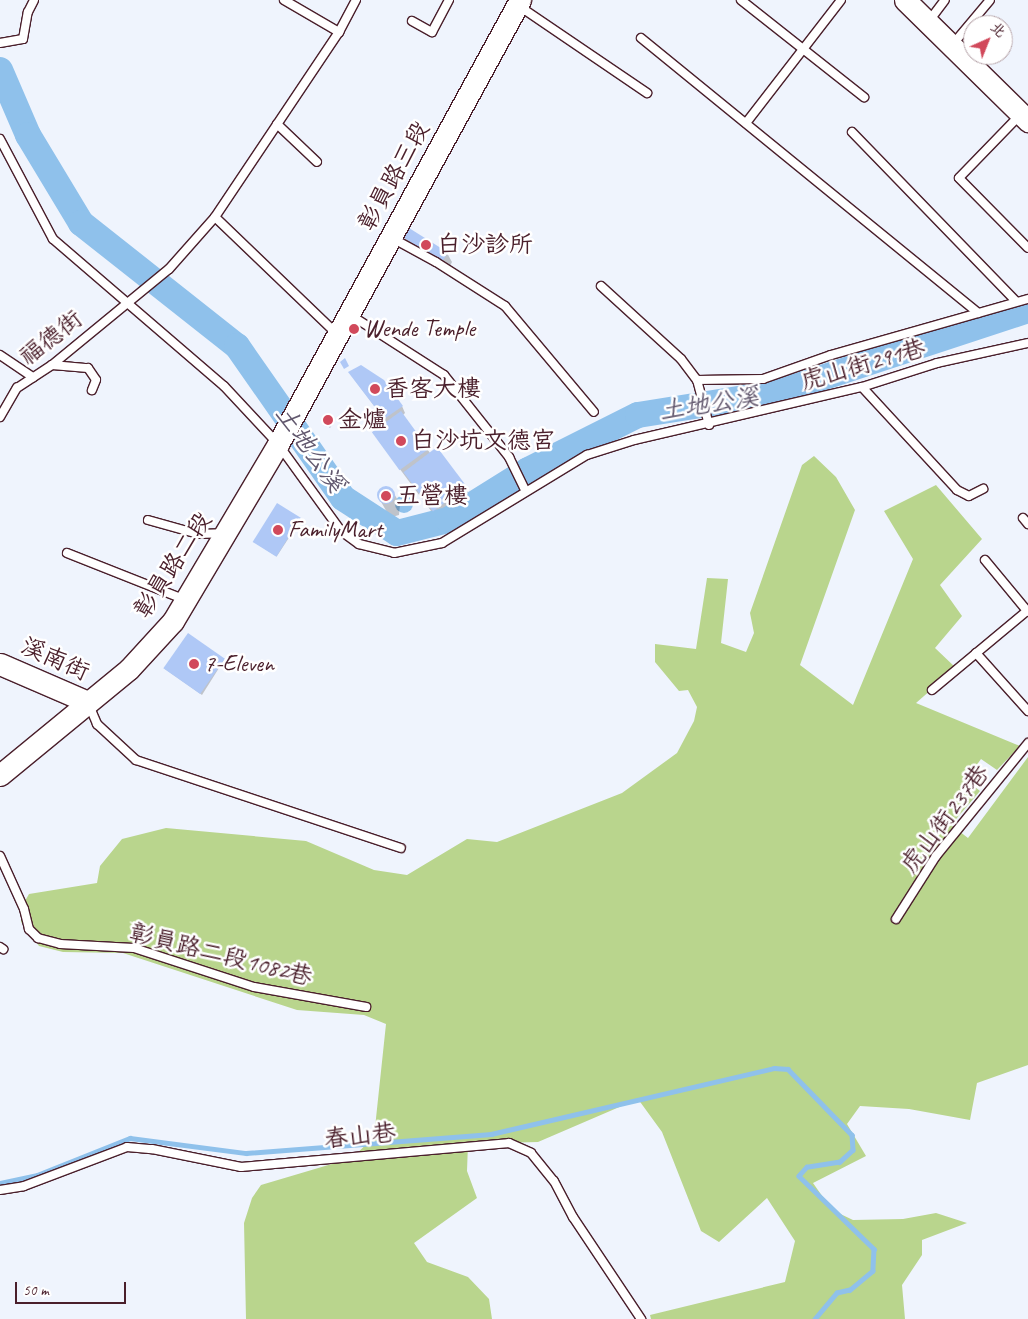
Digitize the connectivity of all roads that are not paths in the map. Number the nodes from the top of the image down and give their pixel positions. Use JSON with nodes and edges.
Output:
{"nodes":[{"id":1,"x":34,"y":0,"type":"edge"},
{"id":2,"x":284,"y":0,"type":"edge"},
{"id":3,"x":356,"y":0,"type":"edge"},
{"id":4,"x":449,"y":0,"type":"edge"},
{"id":5,"x":741,"y":0,"type":"edge"},
{"id":6,"x":841,"y":0,"type":"edge"},
{"id":7,"x":905,"y":0,"type":"edge"},
{"id":8,"x":945,"y":0,"type":"edge"},
{"id":9,"x":990,"y":0,"type":"edge"},
{"id":10,"x":515,"y":2,"type":"edge"},
{"id":11,"x":412,"y":21,"type":"dead end"},
{"id":12,"x":929,"y":21,"type":"junction"},
{"id":13,"x":339,"y":32,"type":"junction"},
{"id":14,"x":641,"y":38,"type":"dead end"},
{"id":15,"x":0,"y":44,"type":"edge"},
{"id":16,"x":953,"y":44,"type":"junction"},
{"id":17,"x":804,"y":48,"type":"junction"},
{"id":18,"x":647,"y":93,"type":"dead end"},
{"id":19,"x":864,"y":97,"type":"dead end"},
{"id":20,"x":1025,"y":117,"type":"edge"},
{"id":21,"x":746,"y":123,"type":"junction"},
{"id":22,"x":277,"y":124,"type":"junction"},
{"id":23,"x":852,"y":132,"type":"dead end"},
{"id":24,"x":0,"y":139,"type":"edge"},
{"id":25,"x":317,"y":162,"type":"dead end"},
{"id":26,"x":215,"y":217,"type":"junction"},
{"id":27,"x":390,"y":237,"type":"junction"},
{"id":28,"x":1028,"y":248,"type":"edge"},
{"id":29,"x":601,"y":286,"type":"dead end"},
{"id":30,"x":1028,"y":299,"type":"edge"},
{"id":31,"x":1016,"y":301,"type":"junction"},
{"id":32,"x":126,"y":303,"type":"junction"},
{"id":33,"x":348,"y":313,"type":"junction"},
{"id":34,"x":978,"y":313,"type":"junction"},
{"id":35,"x":338,"y":334,"type":"junction"},
{"id":36,"x":1028,"y":343,"type":"edge"},
{"id":37,"x":0,"y":355,"type":"edge"},
{"id":38,"x":52,"y":365,"type":"junction"},
{"id":39,"x":33,"y":377,"type":"junction"},
{"id":40,"x":314,"y":377,"type":"joint"},
{"id":41,"x":697,"y":380,"type":"junction"},
{"id":42,"x":862,"y":387,"type":"junction"},
{"id":43,"x":92,"y":390,"type":"dead end"},
{"id":44,"x":594,"y":412,"type":"dead end"},
{"id":45,"x":0,"y":417,"type":"edge"},
{"id":46,"x":709,"y":425,"type":"junction"},
{"id":47,"x":281,"y":437,"type":"junction"},
{"id":48,"x":524,"y":487,"type":"junction"},
{"id":49,"x":983,"y":489,"type":"dead end"},
{"id":50,"x":148,"y":520,"type":"dead end"},
{"id":51,"x":226,"y":532,"type":"junction"},
{"id":52,"x":67,"y":553,"type":"dead end"},
{"id":53,"x":985,"y":560,"type":"dead end"},
{"id":54,"x":186,"y":600,"type":"junction"},
{"id":55,"x":1028,"y":611,"type":"edge"},
{"id":56,"x":976,"y":653,"type":"junction"},
{"id":57,"x":0,"y":664,"type":"edge"},
{"id":58,"x":932,"y":690,"type":"dead end"},
{"id":59,"x":88,"y":702,"type":"junction"},
{"id":60,"x":1028,"y":711,"type":"edge"},
{"id":61,"x":1028,"y":744,"type":"edge"},
{"id":62,"x":0,"y":775,"type":"edge"},
{"id":63,"x":401,"y":848,"type":"dead end"},
{"id":64,"x":0,"y":856,"type":"edge"},
{"id":65,"x":896,"y":920,"type":"dead end"},
{"id":66,"x":366,"y":1007,"type":"dead end"},
{"id":67,"x":0,"y":1190,"type":"edge"},
{"id":68,"x":640,"y":1319,"type":"edge"}],
"edges":[{"from":1,"to":15,"type":"lane"},
{"from":2,"to":13,"type":"lane"},
{"from":3,"to":13,"type":"lane","name":"福德街"},
{"from":4,"to":11,"type":"lane"},
{"from":5,"to":17,"type":"lane"},
{"from":6,"to":17,"type":"lane"},
{"from":7,"to":12,"type":"main road"},
{"from":8,"to":12,"type":"lane"},
{"from":9,"to":16,"type":"lane"},
{"from":10,"to":18,"type":"lane"},
{"from":10,"to":27,"type":"main road","name":"彰員路三段"},
{"from":12,"to":16,"type":"main road"},
{"from":13,"to":22,"type":"lane","name":"福德街"},
{"from":14,"to":21,"type":"lane"},
{"from":16,"to":20,"type":"main road"},
{"from":17,"to":19,"type":"lane"},
{"from":17,"to":21,"type":"lane"},
{"from":20,"to":28,"type":"lane"},
{"from":21,"to":34,"type":"lane"},
{"from":22,"to":25,"type":"lane"},
{"from":22,"to":26,"type":"lane","name":"福德街"},
{"from":23,"to":31,"type":"lane"},
{"from":24,"to":32,"type":"lane","name":"虎山街291巷"},
{"from":26,"to":32,"type":"lane","name":"福德街"},
{"from":26,"to":35,"type":"lane"},
{"from":27,"to":33,"type":"main road","name":"彰員路三段"},
{"from":27,"to":44,"type":"lane"},
{"from":29,"to":41,"type":"lane"},
{"from":30,"to":31,"type":"lane"},
{"from":31,"to":34,"type":"lane"},
{"from":32,"to":38,"type":"lane","name":"福德街"},
{"from":32,"to":47,"type":"lane","name":"虎山街291巷"},
{"from":33,"to":35,"type":"main road","name":"彰員路三段"},
{"from":33,"to":48,"type":"lane"},
{"from":34,"to":41,"type":"lane"},
{"from":35,"to":40,"type":"main road","name":"彰員路三段"},
{"from":36,"to":42,"type":"lane","name":"虎山街291巷"},
{"from":37,"to":39,"type":"lane"},
{"from":38,"to":39,"type":"lane","name":"福德街"},
{"from":38,"to":43,"type":"lane"},
{"from":39,"to":45,"type":"lane","name":"福德街"},
{"from":40,"to":47,"type":"main road","name":"彰員路二段"},
{"from":41,"to":46,"type":"lane"},
{"from":42,"to":46,"type":"lane","name":"虎山街291巷"},
{"from":42,"to":49,"type":"lane"},
{"from":46,"to":48,"type":"lane","name":"虎山街291巷"},
{"from":47,"to":48,"type":"lane","name":"虎山街291巷"},
{"from":47,"to":51,"type":"main road","name":"彰員路二段"},
{"from":50,"to":51,"type":"lane"},
{"from":51,"to":54,"type":"main road","name":"彰員路二段"},
{"from":52,"to":54,"type":"lane"},
{"from":53,"to":55,"type":"lane"},
{"from":54,"to":59,"type":"main road","name":"彰員路二段"},
{"from":55,"to":56,"type":"lane"},
{"from":56,"to":58,"type":"lane"},
{"from":56,"to":60,"type":"lane"},
{"from":57,"to":59,"type":"main road","name":"溪南街"},
{"from":59,"to":62,"type":"main road","name":"彰員路二段"},
{"from":59,"to":63,"type":"lane"},
{"from":61,"to":65,"type":"lane","name":"虎山街237巷"},
{"from":64,"to":66,"type":"lane","name":"彰員路二段1082巷"},
{"from":67,"to":68,"type":"lane","name":"春山巷"}]}
